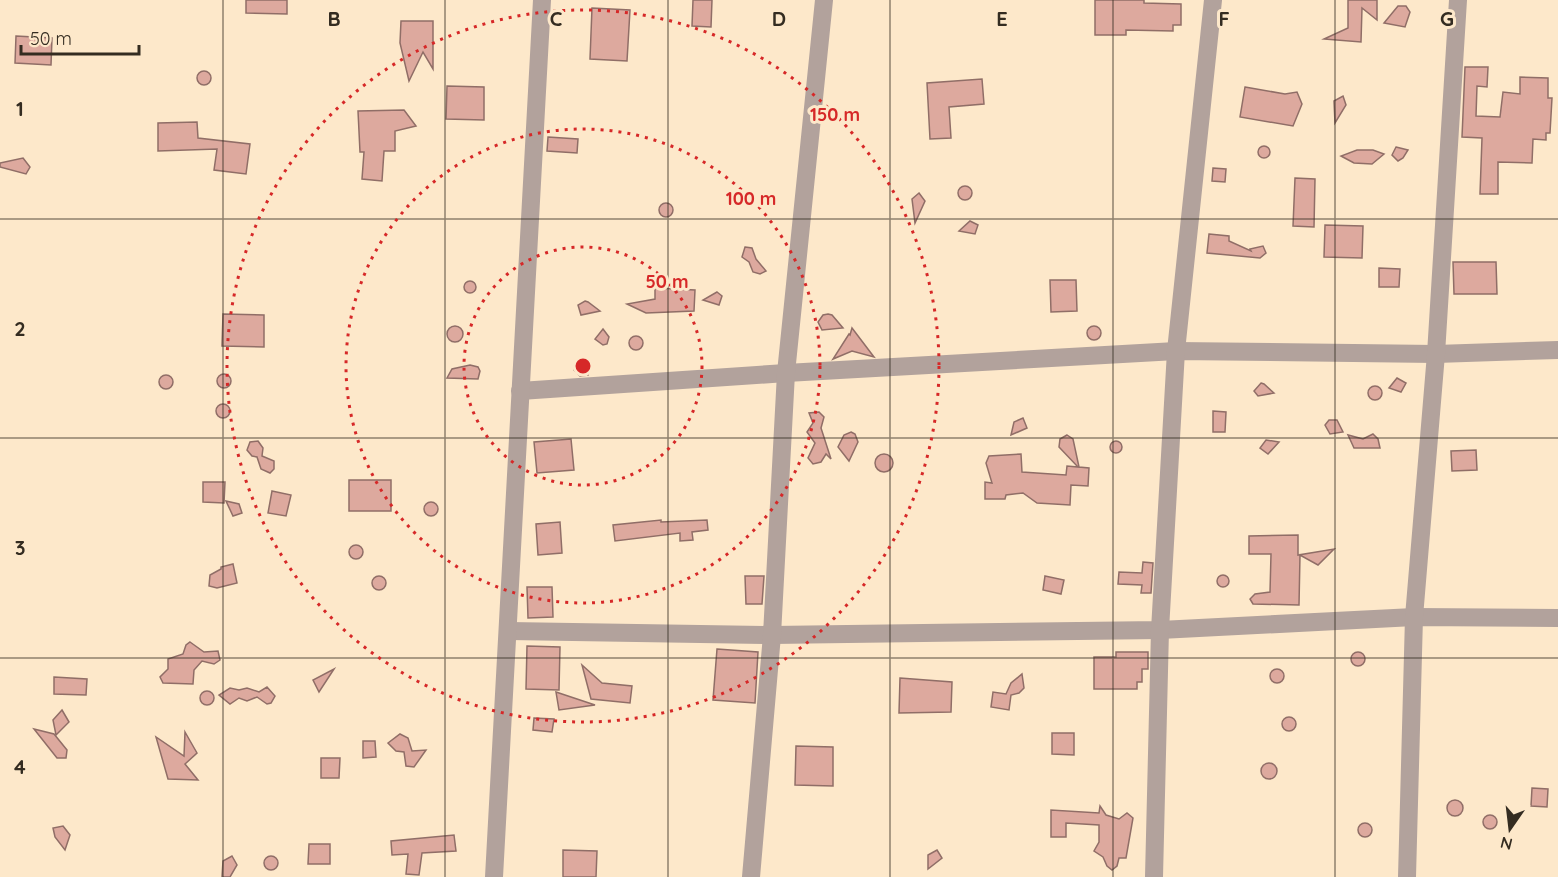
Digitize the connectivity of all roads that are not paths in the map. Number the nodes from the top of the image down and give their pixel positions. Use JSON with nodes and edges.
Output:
{"nodes":[{"id":1,"x":542,"y":0,"type":"edge"},
{"id":2,"x":824,"y":0,"type":"edge"},
{"id":3,"x":1213,"y":0,"type":"edge"},
{"id":4,"x":1458,"y":0,"type":"edge"},
{"id":5,"x":1558,"y":350,"type":"edge"},
{"id":6,"x":1176,"y":351,"type":"junction"},
{"id":7,"x":1436,"y":354,"type":"junction"},
{"id":8,"x":786,"y":373,"type":"junction"},
{"id":9,"x":520,"y":391,"type":"junction"},
{"id":10,"x":1414,"y":617,"type":"junction"},
{"id":11,"x":1558,"y":618,"type":"edge"},
{"id":12,"x":1160,"y":630,"type":"junction"},
{"id":13,"x":509,"y":631,"type":"junction"},
{"id":14,"x":772,"y":635,"type":"junction"},
{"id":15,"x":494,"y":877,"type":"edge"},
{"id":16,"x":751,"y":877,"type":"edge"},
{"id":17,"x":1154,"y":877,"type":"edge"},
{"id":18,"x":1407,"y":877,"type":"edge"}],
"edges":[{"from":1,"to":9,"type":"street"},
{"from":2,"to":8,"type":"street"},
{"from":3,"to":6,"type":"street"},
{"from":4,"to":7,"type":"street"},
{"from":5,"to":7,"type":"street"},
{"from":6,"to":7,"type":"street"},
{"from":6,"to":8,"type":"street"},
{"from":6,"to":12,"type":"street"},
{"from":7,"to":10,"type":"street"},
{"from":8,"to":9,"type":"street"},
{"from":8,"to":14,"type":"street"},
{"from":9,"to":13,"type":"street"},
{"from":10,"to":11,"type":"street"},
{"from":10,"to":12,"type":"street"},
{"from":10,"to":18,"type":"street"},
{"from":12,"to":14,"type":"street"},
{"from":12,"to":17,"type":"street"},
{"from":13,"to":14,"type":"street"},
{"from":13,"to":15,"type":"street"},
{"from":14,"to":16,"type":"street"}]}
